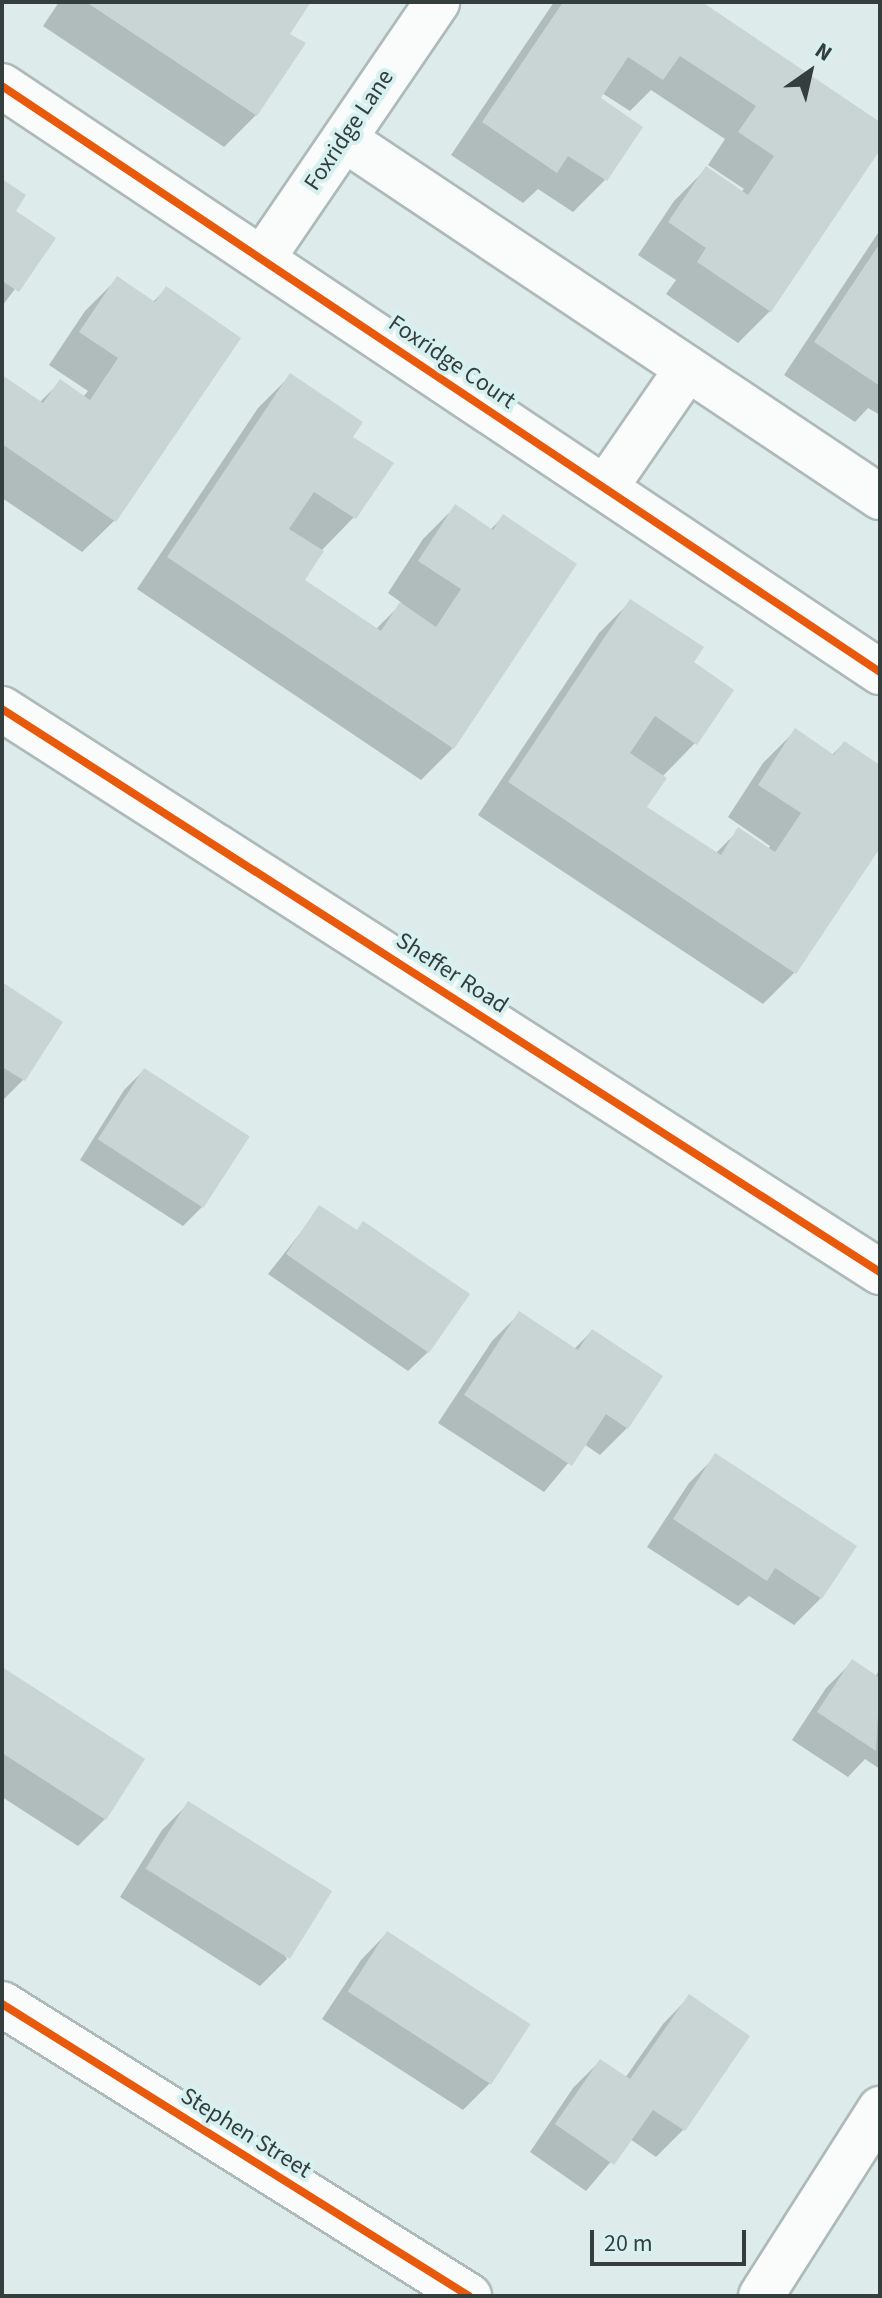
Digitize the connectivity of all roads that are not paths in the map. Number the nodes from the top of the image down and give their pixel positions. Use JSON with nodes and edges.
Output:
{"nodes":[{"id":1,"x":437,"y":2,"type":"edge"},
{"id":2,"x":2,"y":86,"type":"edge"},
{"id":3,"x":344,"y":139,"type":"junction"},
{"id":4,"x":262,"y":259,"type":"junction"},
{"id":5,"x":687,"y":369,"type":"junction"},
{"id":6,"x":605,"y":488,"type":"junction"},
{"id":7,"x":880,"y":497,"type":"edge"},
{"id":8,"x":880,"y":672,"type":"edge"},
{"id":9,"x":2,"y":709,"type":"edge"},
{"id":10,"x":880,"y":1272,"type":"edge"},
{"id":11,"x":2,"y":2004,"type":"edge"},
{"id":12,"x":880,"y":2109,"type":"edge"},
{"id":13,"x":469,"y":2296,"type":"edge"},
{"id":14,"x":761,"y":2296,"type":"edge"}],
"edges":[{"from":1,"to":3,"type":"street","name":"Foxridge Lane"},
{"from":2,"to":4,"type":"street","name":"Foxridge Court"},
{"from":3,"to":4,"type":"street","name":"Foxridge Lane"},
{"from":3,"to":5,"type":"street"},
{"from":4,"to":6,"type":"street","name":"Foxridge Court"},
{"from":5,"to":6,"type":"street"},
{"from":5,"to":7,"type":"street"},
{"from":6,"to":8,"type":"street","name":"Foxridge Court"},
{"from":9,"to":10,"type":"street","name":"Sheffer Road"},
{"from":11,"to":13,"type":"street","name":"Stephen Street"},
{"from":12,"to":14,"type":"street"}]}
